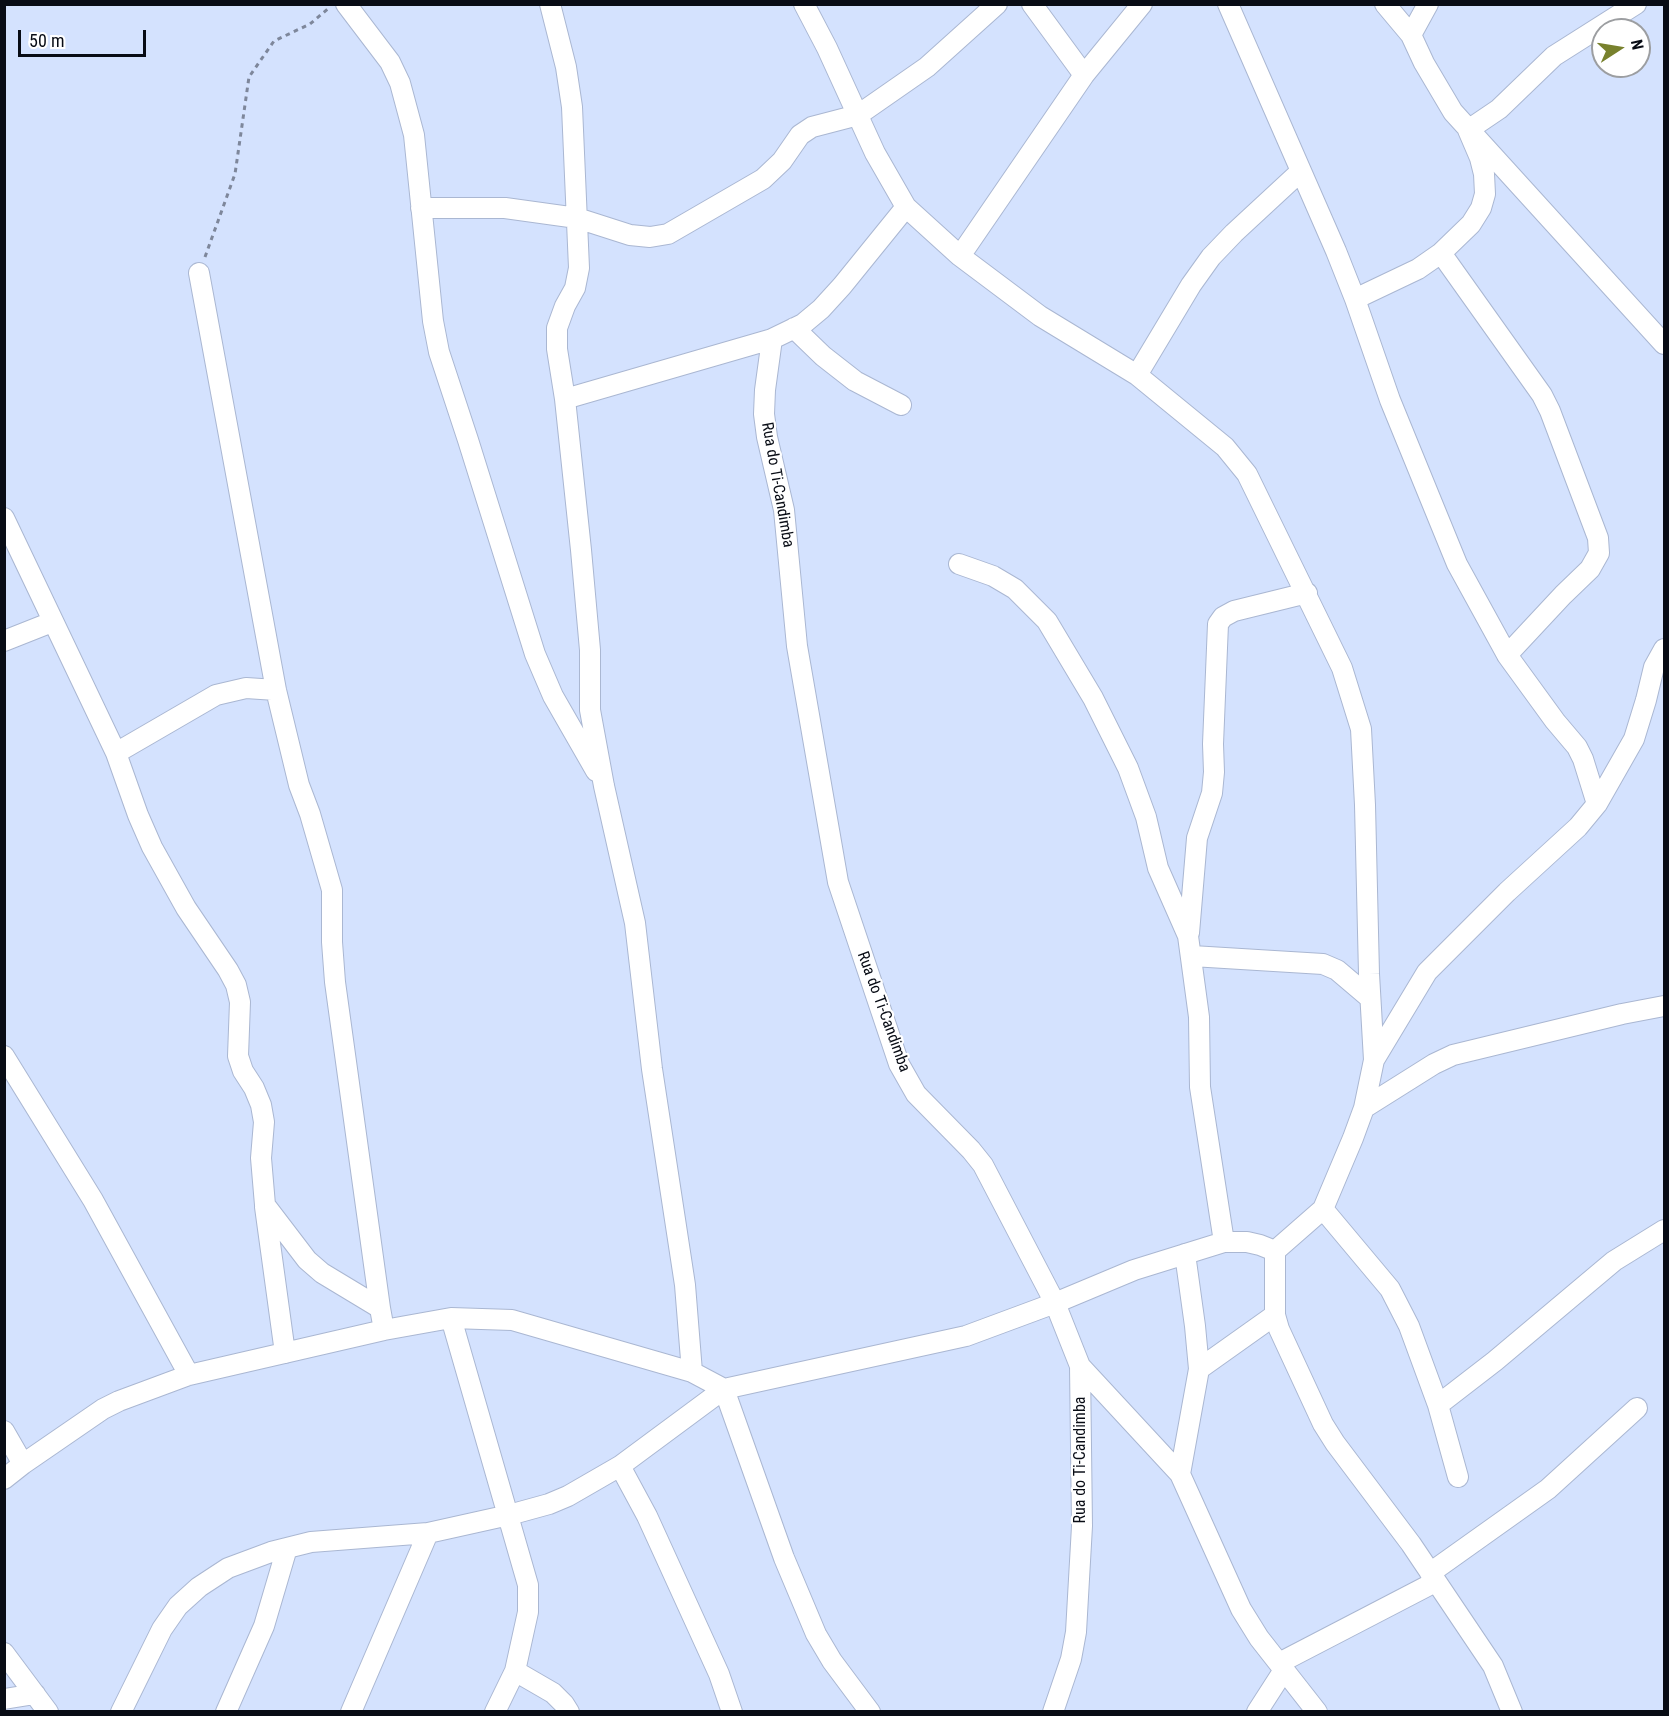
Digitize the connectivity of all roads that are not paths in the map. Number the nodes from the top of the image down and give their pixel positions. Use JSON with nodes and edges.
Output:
{"nodes":[{"id":1,"x":346,"y":4,"type":"edge"},
{"id":2,"x":550,"y":4,"type":"edge"},
{"id":3,"x":804,"y":4,"type":"edge"},
{"id":4,"x":997,"y":4,"type":"edge"},
{"id":5,"x":1032,"y":4,"type":"edge"},
{"id":6,"x":1142,"y":4,"type":"edge"},
{"id":7,"x":1228,"y":4,"type":"edge"},
{"id":8,"x":1384,"y":4,"type":"edge"},
{"id":9,"x":1428,"y":4,"type":"edge"},
{"id":10,"x":1636,"y":4,"type":"edge"},
{"id":11,"x":1411,"y":35,"type":"junction"},
{"id":12,"x":1084,"y":75,"type":"junction"},
{"id":13,"x":858,"y":115,"type":"junction"},
{"id":14,"x":1468,"y":130,"type":"junction"},
{"id":15,"x":1300,"y":171,"type":"junction"},
{"id":16,"x":906,"y":207,"type":"junction"},
{"id":17,"x":421,"y":208,"type":"junction"},
{"id":18,"x":577,"y":218,"type":"junction"},
{"id":19,"x":1441,"y":253,"type":"junction"},
{"id":20,"x":960,"y":256,"type":"junction"},
{"id":21,"x":200,"y":273,"type":"road end"},
{"id":22,"x":1355,"y":299,"type":"junction"},
{"id":23,"x":794,"y":328,"type":"junction"},
{"id":24,"x":772,"y":339,"type":"junction"},
{"id":25,"x":1665,"y":344,"type":"edge"},
{"id":26,"x":1137,"y":375,"type":"junction"},
{"id":27,"x":565,"y":399,"type":"junction"},
{"id":28,"x":902,"y":405,"type":"dead end"},
{"id":29,"x":4,"y":518,"type":"edge"},
{"id":30,"x":959,"y":564,"type":"dead end"},
{"id":31,"x":1307,"y":593,"type":"junction"},
{"id":32,"x":52,"y":622,"type":"junction"},
{"id":33,"x":4,"y":641,"type":"edge"},
{"id":34,"x":1665,"y":649,"type":"edge"},
{"id":35,"x":1507,"y":655,"type":"junction"},
{"id":36,"x":276,"y":690,"type":"junction"},
{"id":37,"x":116,"y":753,"type":"junction"},
{"id":38,"x":604,"y":786,"type":"junction"},
{"id":39,"x":1597,"y":804,"type":"junction"},
{"id":40,"x":1188,"y":936,"type":"junction"},
{"id":41,"x":1192,"y":956,"type":"junction"},
{"id":42,"x":1370,"y":998,"type":"junction"},
{"id":43,"x":1665,"y":1006,"type":"edge"},
{"id":44,"x":4,"y":1056,"type":"edge"},
{"id":45,"x":1374,"y":1060,"type":"junction"},
{"id":46,"x":1364,"y":1108,"type":"junction"},
{"id":47,"x":265,"y":1204,"type":"junction"},
{"id":48,"x":1323,"y":1209,"type":"junction"},
{"id":49,"x":1665,"y":1230,"type":"edge"},
{"id":50,"x":1224,"y":1242,"type":"junction"},
{"id":51,"x":1275,"y":1251,"type":"junction"},
{"id":52,"x":1185,"y":1254,"type":"junction"},
{"id":53,"x":1055,"y":1303,"type":"junction"},
{"id":54,"x":380,"y":1308,"type":"junction"},
{"id":55,"x":1275,"y":1315,"type":"junction"},
{"id":56,"x":451,"y":1318,"type":"junction"},
{"id":57,"x":384,"y":1330,"type":"junction"},
{"id":58,"x":285,"y":1353,"type":"junction"},
{"id":59,"x":1080,"y":1366,"type":"junction"},
{"id":60,"x":1199,"y":1369,"type":"junction"},
{"id":61,"x":692,"y":1372,"type":"junction"},
{"id":62,"x":189,"y":1375,"type":"junction"},
{"id":63,"x":724,"y":1389,"type":"junction"},
{"id":64,"x":1438,"y":1405,"type":"junction"},
{"id":65,"x":1637,"y":1408,"type":"dead end"},
{"id":66,"x":4,"y":1431,"type":"edge"},
{"id":67,"x":23,"y":1464,"type":"junction"},
{"id":68,"x":620,"y":1466,"type":"junction"},
{"id":69,"x":1179,"y":1474,"type":"junction"},
{"id":70,"x":1458,"y":1476,"type":"dead end"},
{"id":71,"x":4,"y":1479,"type":"edge"},
{"id":72,"x":509,"y":1515,"type":"junction"},
{"id":73,"x":428,"y":1533,"type":"junction"},
{"id":74,"x":287,"y":1548,"type":"junction"},
{"id":75,"x":1432,"y":1578,"type":"junction"},
{"id":76,"x":4,"y":1653,"type":"edge"},
{"id":77,"x":1281,"y":1666,"type":"junction"},
{"id":78,"x":515,"y":1671,"type":"junction"},
{"id":79,"x":35,"y":1694,"type":"junction"},
{"id":80,"x":4,"y":1698,"type":"edge"},
{"id":81,"x":48,"y":1712,"type":"edge"},
{"id":82,"x":122,"y":1712,"type":"edge"},
{"id":83,"x":226,"y":1712,"type":"edge"},
{"id":84,"x":351,"y":1712,"type":"edge"},
{"id":85,"x":495,"y":1712,"type":"edge"},
{"id":86,"x":569,"y":1712,"type":"edge"},
{"id":87,"x":732,"y":1712,"type":"edge"},
{"id":88,"x":870,"y":1712,"type":"edge"},
{"id":89,"x":1053,"y":1712,"type":"edge"},
{"id":90,"x":1257,"y":1712,"type":"edge"},
{"id":91,"x":1317,"y":1712,"type":"edge"},
{"id":92,"x":1512,"y":1712,"type":"edge"}],
"edges":[{"from":1,"to":17,"type":"street"},
{"from":2,"to":18,"type":"street"},
{"from":3,"to":13,"type":"street"},
{"from":4,"to":13,"type":"street"},
{"from":5,"to":12,"type":"street"},
{"from":6,"to":12,"type":"street"},
{"from":7,"to":15,"type":"street"},
{"from":8,"to":11,"type":"street"},
{"from":9,"to":11,"type":"street"},
{"from":10,"to":14,"type":"street"},
{"from":11,"to":14,"type":"street"},
{"from":12,"to":20,"type":"street"},
{"from":13,"to":16,"type":"street"},
{"from":13,"to":18,"type":"street"},
{"from":14,"to":19,"type":"street"},
{"from":14,"to":25,"type":"street"},
{"from":15,"to":22,"type":"street"},
{"from":15,"to":26,"type":"street"},
{"from":16,"to":20,"type":"street"},
{"from":16,"to":23,"type":"street"},
{"from":17,"to":18,"type":"street"},
{"from":17,"to":38,"type":"street"},
{"from":18,"to":27,"type":"street"},
{"from":19,"to":22,"type":"street"},
{"from":19,"to":35,"type":"street"},
{"from":20,"to":26,"type":"street"},
{"from":21,"to":36,"type":"street"},
{"from":22,"to":35,"type":"street"},
{"from":23,"to":24,"type":"street"},
{"from":23,"to":28,"type":"street"},
{"from":24,"to":27,"type":"street"},
{"from":24,"to":53,"type":"street","name":"Rua do Ti-Candimba"},
{"from":26,"to":31,"type":"street"},
{"from":27,"to":38,"type":"street"},
{"from":29,"to":32,"type":"street"},
{"from":30,"to":40,"type":"street"},
{"from":31,"to":40,"type":"street"},
{"from":31,"to":42,"type":"street"},
{"from":32,"to":33,"type":"street"},
{"from":32,"to":37,"type":"street"},
{"from":34,"to":39,"type":"street"},
{"from":35,"to":39,"type":"street"},
{"from":36,"to":37,"type":"street"},
{"from":36,"to":54,"type":"street"},
{"from":37,"to":47,"type":"street"},
{"from":38,"to":61,"type":"street"},
{"from":39,"to":45,"type":"street"},
{"from":40,"to":41,"type":"street"},
{"from":41,"to":42,"type":"street"},
{"from":41,"to":50,"type":"street"},
{"from":42,"to":45,"type":"street"},
{"from":43,"to":46,"type":"street"},
{"from":44,"to":62,"type":"street"},
{"from":45,"to":46,"type":"street"},
{"from":46,"to":48,"type":"street"},
{"from":47,"to":54,"type":"street"},
{"from":47,"to":58,"type":"street"},
{"from":48,"to":51,"type":"street"},
{"from":48,"to":64,"type":"street"},
{"from":49,"to":64,"type":"street"},
{"from":50,"to":51,"type":"street"},
{"from":50,"to":52,"type":"street"},
{"from":51,"to":55,"type":"street"},
{"from":52,"to":53,"type":"street"},
{"from":52,"to":60,"type":"street"},
{"from":53,"to":59,"type":"street","name":"Rua do Ti-Candimba"},
{"from":53,"to":63,"type":"street"},
{"from":54,"to":57,"type":"street"},
{"from":55,"to":60,"type":"street"},
{"from":55,"to":75,"type":"street"},
{"from":56,"to":57,"type":"street"},
{"from":56,"to":61,"type":"street"},
{"from":56,"to":72,"type":"street"},
{"from":57,"to":58,"type":"street"},
{"from":58,"to":62,"type":"street"},
{"from":59,"to":69,"type":"street"},
{"from":59,"to":89,"type":"street","name":"Rua do Ti-Candimba"},
{"from":60,"to":69,"type":"street"},
{"from":61,"to":63,"type":"street"},
{"from":62,"to":67,"type":"street"},
{"from":63,"to":68,"type":"street"},
{"from":63,"to":88,"type":"street"},
{"from":64,"to":70,"type":"street"},
{"from":65,"to":75,"type":"street"},
{"from":66,"to":67,"type":"street"},
{"from":67,"to":71,"type":"street"},
{"from":68,"to":72,"type":"street"},
{"from":68,"to":87,"type":"street"},
{"from":69,"to":77,"type":"street"},
{"from":72,"to":73,"type":"street"},
{"from":72,"to":78,"type":"street"},
{"from":73,"to":74,"type":"street"},
{"from":73,"to":84,"type":"street"},
{"from":74,"to":82,"type":"street"},
{"from":74,"to":83,"type":"street"},
{"from":75,"to":77,"type":"street"},
{"from":75,"to":92,"type":"street"},
{"from":76,"to":79,"type":"street"},
{"from":77,"to":90,"type":"street"},
{"from":77,"to":91,"type":"street"},
{"from":78,"to":85,"type":"street"},
{"from":78,"to":86,"type":"street"},
{"from":79,"to":80,"type":"street"},
{"from":79,"to":81,"type":"street"}]}
